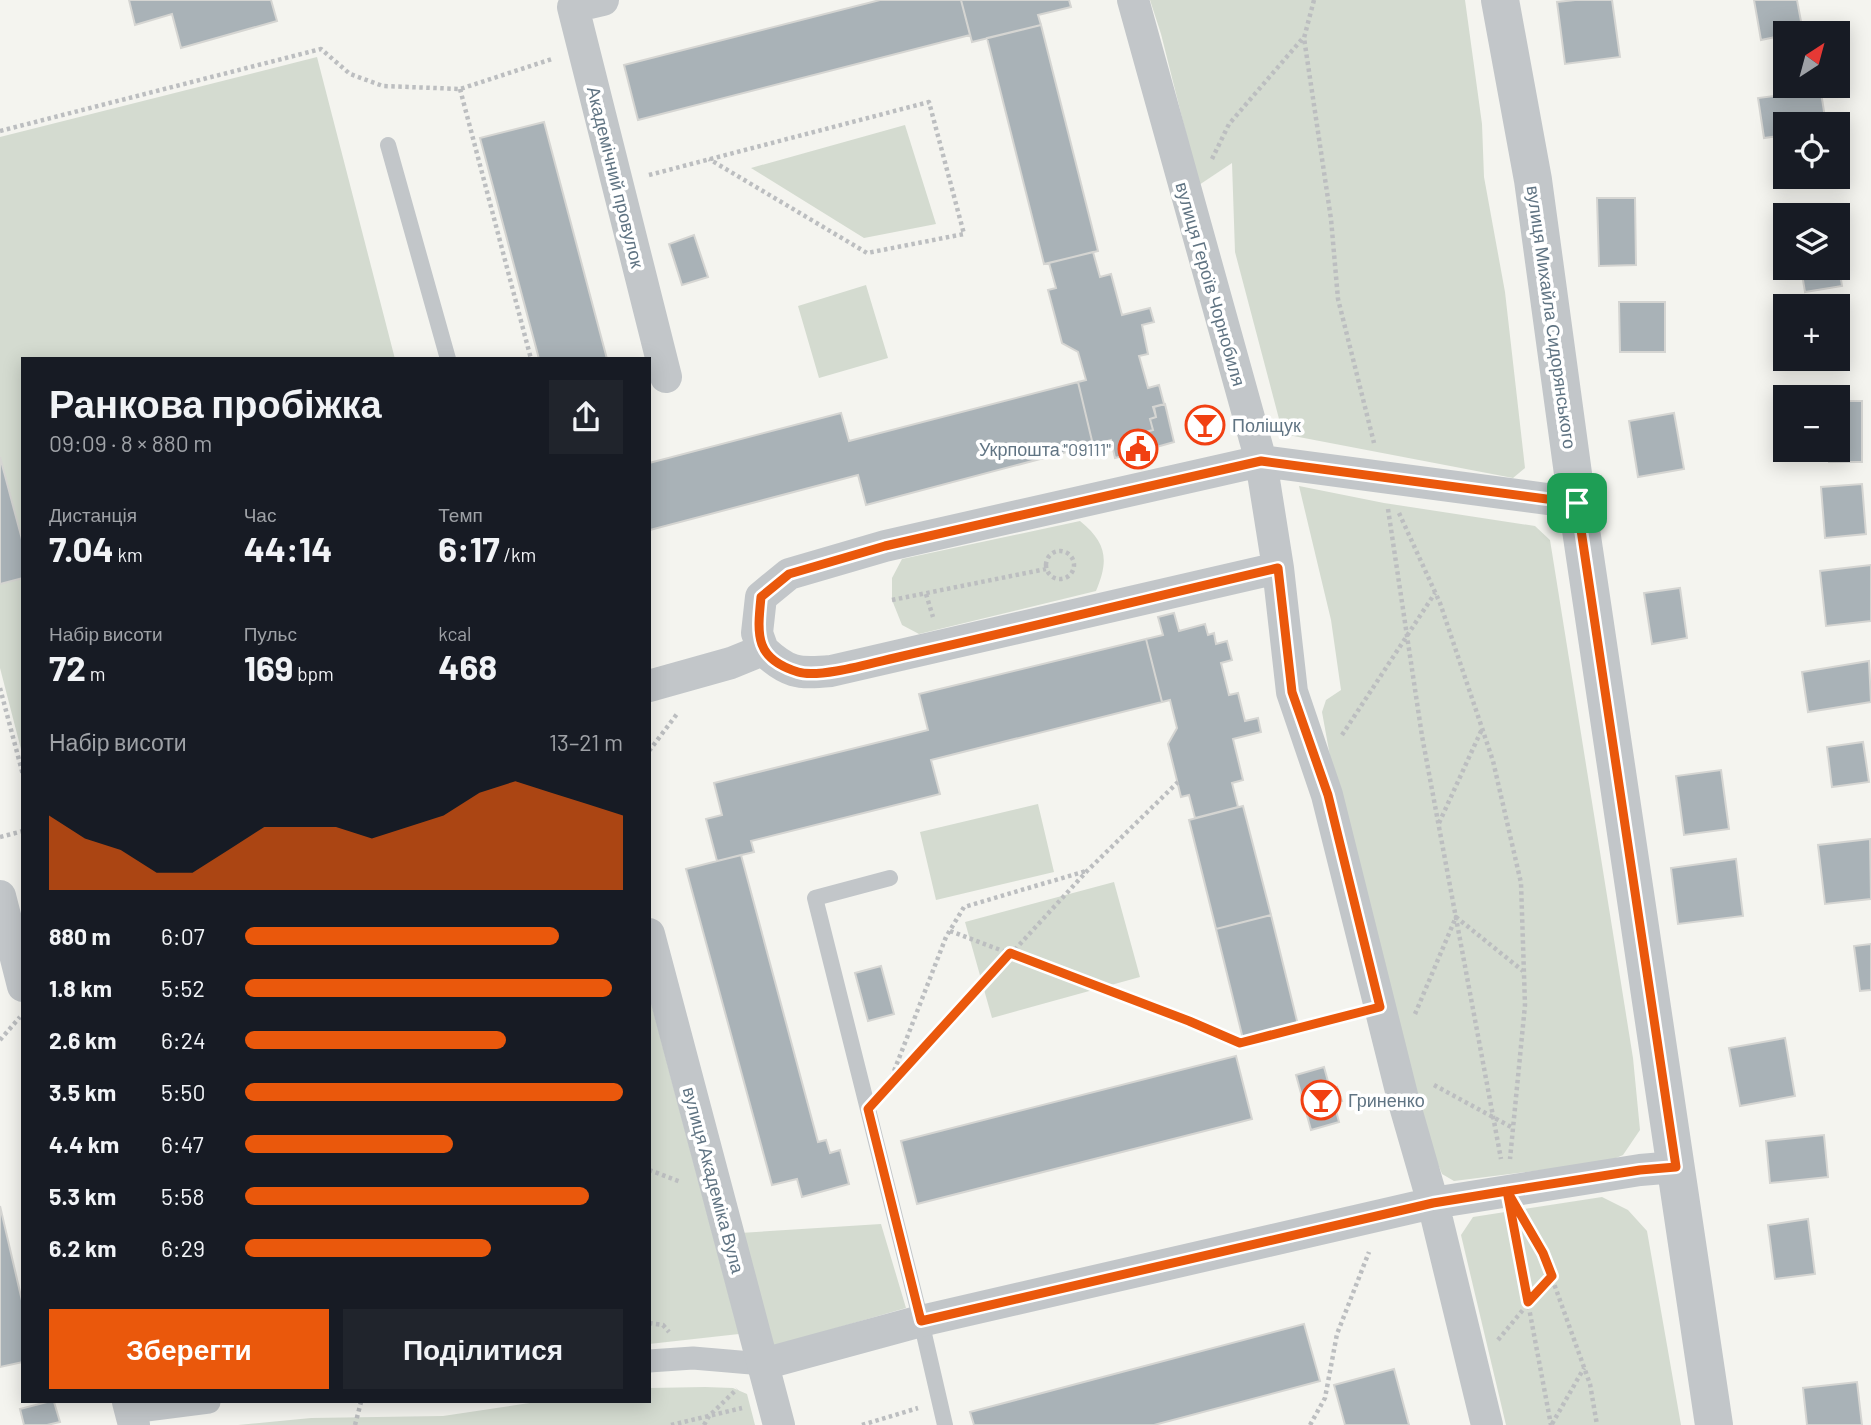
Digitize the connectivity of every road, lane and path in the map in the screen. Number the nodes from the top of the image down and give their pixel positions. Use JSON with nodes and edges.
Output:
{"nodes":[{"id":1,"x":603,"y":0,"type":"edge"},
{"id":2,"x":1133,"y":0,"type":"edge"},
{"id":3,"x":1314,"y":0,"type":"edge"},
{"id":4,"x":1500,"y":0,"type":"edge"},
{"id":5,"x":1304,"y":38,"type":"junction"},
{"id":6,"x":583,"y":48,"type":"junction"},
{"id":7,"x":460,"y":89,"type":"junction"},
{"id":8,"x":0,"y":131,"type":"edge"},
{"id":9,"x":388,"y":145,"type":"dead end"},
{"id":10,"x":709,"y":159,"type":"junction"},
{"id":11,"x":617,"y":183,"type":"junction"},
{"id":12,"x":1189,"y":204,"type":"junction"},
{"id":13,"x":446,"y":357,"type":"edge"},
{"id":14,"x":530,"y":357,"type":"edge"},
{"id":15,"x":666,"y":377,"type":"dead end"},
{"id":16,"x":1261,"y":461,"type":"junction"},
{"id":17,"x":1383,"y":477,"type":"junction"},
{"id":18,"x":1577,"y":503,"type":"junction"},
{"id":19,"x":1278,"y":568,"type":"junction"},
{"id":20,"x":1046,"y":569,"type":"junction"},
{"id":21,"x":1435,"y":592,"type":"junction"},
{"id":22,"x":892,"y":600,"type":"dead end"},
{"id":23,"x":1407,"y":636,"type":"junction"},
{"id":24,"x":763,"y":650,"type":"junction"},
{"id":25,"x":651,"y":685,"type":"edge"},
{"id":26,"x":0,"y":688,"type":"edge"},
{"id":27,"x":1482,"y":728,"type":"junction"},
{"id":28,"x":21,"y":767,"type":"edge"},
{"id":29,"x":1319,"y":770,"type":"junction"},
{"id":30,"x":1178,"y":782,"type":"dead end"},
{"id":31,"x":1438,"y":825,"type":"junction"},
{"id":32,"x":21,"y":832,"type":"edge"},
{"id":33,"x":0,"y":837,"type":"edge"},
{"id":34,"x":1087,"y":871,"type":"junction"},
{"id":35,"x":890,"y":878,"type":"dead end"},
{"id":36,"x":0,"y":896,"type":"edge"},
{"id":37,"x":1456,"y":917,"type":"junction"},
{"id":38,"x":950,"y":931,"type":"junction"},
{"id":39,"x":651,"y":942,"type":"edge"},
{"id":40,"x":1010,"y":953,"type":"junction"},
{"id":41,"x":1524,"y":971,"type":"junction"},
{"id":42,"x":21,"y":978,"type":"edge"},
{"id":43,"x":1380,"y":1007,"type":"junction"},
{"id":44,"x":1415,"y":1015,"type":"dead end"},
{"id":45,"x":21,"y":1016,"type":"edge"},
{"id":46,"x":0,"y":1040,"type":"edge"},
{"id":47,"x":1394,"y":1064,"type":"junction"},
{"id":48,"x":888,"y":1087,"type":"junction"},
{"id":49,"x":868,"y":1109,"type":"junction"},
{"id":50,"x":1493,"y":1117,"type":"junction"},
{"id":51,"x":1513,"y":1128,"type":"junction"},
{"id":52,"x":1676,"y":1167,"type":"junction"},
{"id":53,"x":1507,"y":1191,"type":"junction"},
{"id":54,"x":1433,"y":1203,"type":"junction"},
{"id":55,"x":1383,"y":1215,"type":"junction"},
{"id":56,"x":1552,"y":1276,"type":"junction"},
{"id":57,"x":1528,"y":1302,"type":"junction"},
{"id":58,"x":921,"y":1321,"type":"junction"},
{"id":59,"x":651,"y":1361,"type":"edge"},
{"id":60,"x":763,"y":1364,"type":"junction"},
{"id":61,"x":1584,"y":1368,"type":"junction"},
{"id":62,"x":1474,"y":1371,"type":"junction"},
{"id":63,"x":939,"y":1402,"type":"junction"},
{"id":64,"x":202,"y":1403,"type":"edge"},
{"id":65,"x":361,"y":1403,"type":"edge"},
{"id":66,"x":131,"y":1413,"type":"edge"},
{"id":67,"x":776,"y":1413,"type":"edge"},
{"id":68,"x":709,"y":1416,"type":"junction"},
{"id":69,"x":355,"y":1425,"type":"edge"},
{"id":70,"x":671,"y":1425,"type":"edge"},
{"id":71,"x":704,"y":1425,"type":"edge"},
{"id":72,"x":862,"y":1425,"type":"edge"},
{"id":73,"x":945,"y":1425,"type":"edge"},
{"id":74,"x":1310,"y":1425,"type":"edge"},
{"id":75,"x":1487,"y":1425,"type":"edge"},
{"id":76,"x":1551,"y":1425,"type":"edge"},
{"id":77,"x":1597,"y":1425,"type":"edge"},
{"id":78,"x":1714,"y":1425,"type":"edge"}],
"edges":[{"from":1,"to":6,"type":"street","name":"Академічний провулок"},
{"from":2,"to":12,"type":"street","name":"вулиця Героїв Чорнобиля"},
{"from":3,"to":5,"type":"path"},
{"from":4,"to":18,"type":"street","name":"вулиця Михайла Сидорянського"},
{"from":5,"to":12,"type":"path"},
{"from":5,"to":17,"type":"path"},
{"from":6,"to":7,"type":"path"},
{"from":6,"to":11,"type":"street","name":"Академічний провулок"},
{"from":7,"to":8,"type":"path"},
{"from":7,"to":14,"type":"path"},
{"from":9,"to":13,"type":"lane"},
{"from":10,"to":10,"type":"path"},
{"from":10,"to":11,"type":"path"},
{"from":11,"to":15,"type":"street","name":"Академічний провулок"},
{"from":12,"to":16,"type":"street","name":"вулиця Героїв Чорнобиля"},
{"from":16,"to":17,"type":"street"},
{"from":16,"to":19,"type":"street","name":"вулиця Героїв Чорнобиля"},
{"from":16,"to":24,"type":"street"},
{"from":17,"to":18,"type":"street"},
{"from":17,"to":21,"type":"path"},
{"from":17,"to":23,"type":"path"},
{"from":18,"to":52,"type":"street","name":"вулиця Михайла Сидорянського"},
{"from":19,"to":24,"type":"street"},
{"from":19,"to":29,"type":"street","name":"вулиця Героїв Чорнобиля"},
{"from":20,"to":20,"type":"path"},
{"from":20,"to":22,"type":"path"},
{"from":21,"to":23,"type":"path"},
{"from":21,"to":27,"type":"path"},
{"from":23,"to":29,"type":"path"},
{"from":23,"to":31,"type":"path"},
{"from":24,"to":25,"type":"street"},
{"from":26,"to":28,"type":"path"},
{"from":27,"to":31,"type":"path"},
{"from":27,"to":41,"type":"path"},
{"from":29,"to":43,"type":"street","name":"вулиця Героїв Чорнобиля"},
{"from":30,"to":34,"type":"path"},
{"from":31,"to":37,"type":"path"},
{"from":32,"to":33,"type":"path"},
{"from":34,"to":38,"type":"path"},
{"from":34,"to":40,"type":"path"},
{"from":35,"to":49,"type":"lane"},
{"from":36,"to":42,"type":"street"},
{"from":37,"to":41,"type":"path"},
{"from":37,"to":44,"type":"path"},
{"from":37,"to":50,"type":"path"},
{"from":38,"to":40,"type":"path"},
{"from":38,"to":48,"type":"path"},
{"from":39,"to":60,"type":"street","name":"вулиця Академіка Вула"},
{"from":40,"to":43,"type":"path"},
{"from":40,"to":48,"type":"path"},
{"from":41,"to":51,"type":"path"},
{"from":43,"to":47,"type":"street","name":"вулиця Героїв Чорнобиля"},
{"from":45,"to":46,"type":"path"},
{"from":47,"to":50,"type":"path"},
{"from":47,"to":54,"type":"street","name":"вулиця Героїв Чорнобиля"},
{"from":48,"to":49,"type":"path"},
{"from":49,"to":58,"type":"lane"},
{"from":50,"to":51,"type":"path"},
{"from":50,"to":53,"type":"path"},
{"from":51,"to":53,"type":"path"},
{"from":52,"to":53,"type":"street"},
{"from":52,"to":78,"type":"street","name":"вулиця Михайла Сидорянського"},
{"from":53,"to":54,"type":"street"},
{"from":53,"to":56,"type":"path"},
{"from":53,"to":57,"type":"path"},
{"from":54,"to":55,"type":"street"},
{"from":54,"to":62,"type":"street","name":"вулиця Героїв Чорнобиля"},
{"from":55,"to":58,"type":"street"},
{"from":55,"to":74,"type":"path"},
{"from":56,"to":57,"type":"path"},
{"from":56,"to":61,"type":"path"},
{"from":57,"to":62,"type":"path"},
{"from":57,"to":76,"type":"path"},
{"from":58,"to":60,"type":"street"},
{"from":58,"to":63,"type":"lane"},
{"from":59,"to":60,"type":"street"},
{"from":60,"to":67,"type":"street","name":"вулиця Академіка Вула"},
{"from":60,"to":68,"type":"path"},
{"from":61,"to":76,"type":"path"},
{"from":61,"to":77,"type":"path"},
{"from":62,"to":75,"type":"street","name":"вулиця Героїв Чорнобиля"},
{"from":63,"to":72,"type":"path"},
{"from":63,"to":73,"type":"lane"},
{"from":64,"to":66,"type":"street"},
{"from":65,"to":69,"type":"path"},
{"from":67,"to":68,"type":"path"},
{"from":68,"to":70,"type":"path"},
{"from":68,"to":71,"type":"path"}]}
